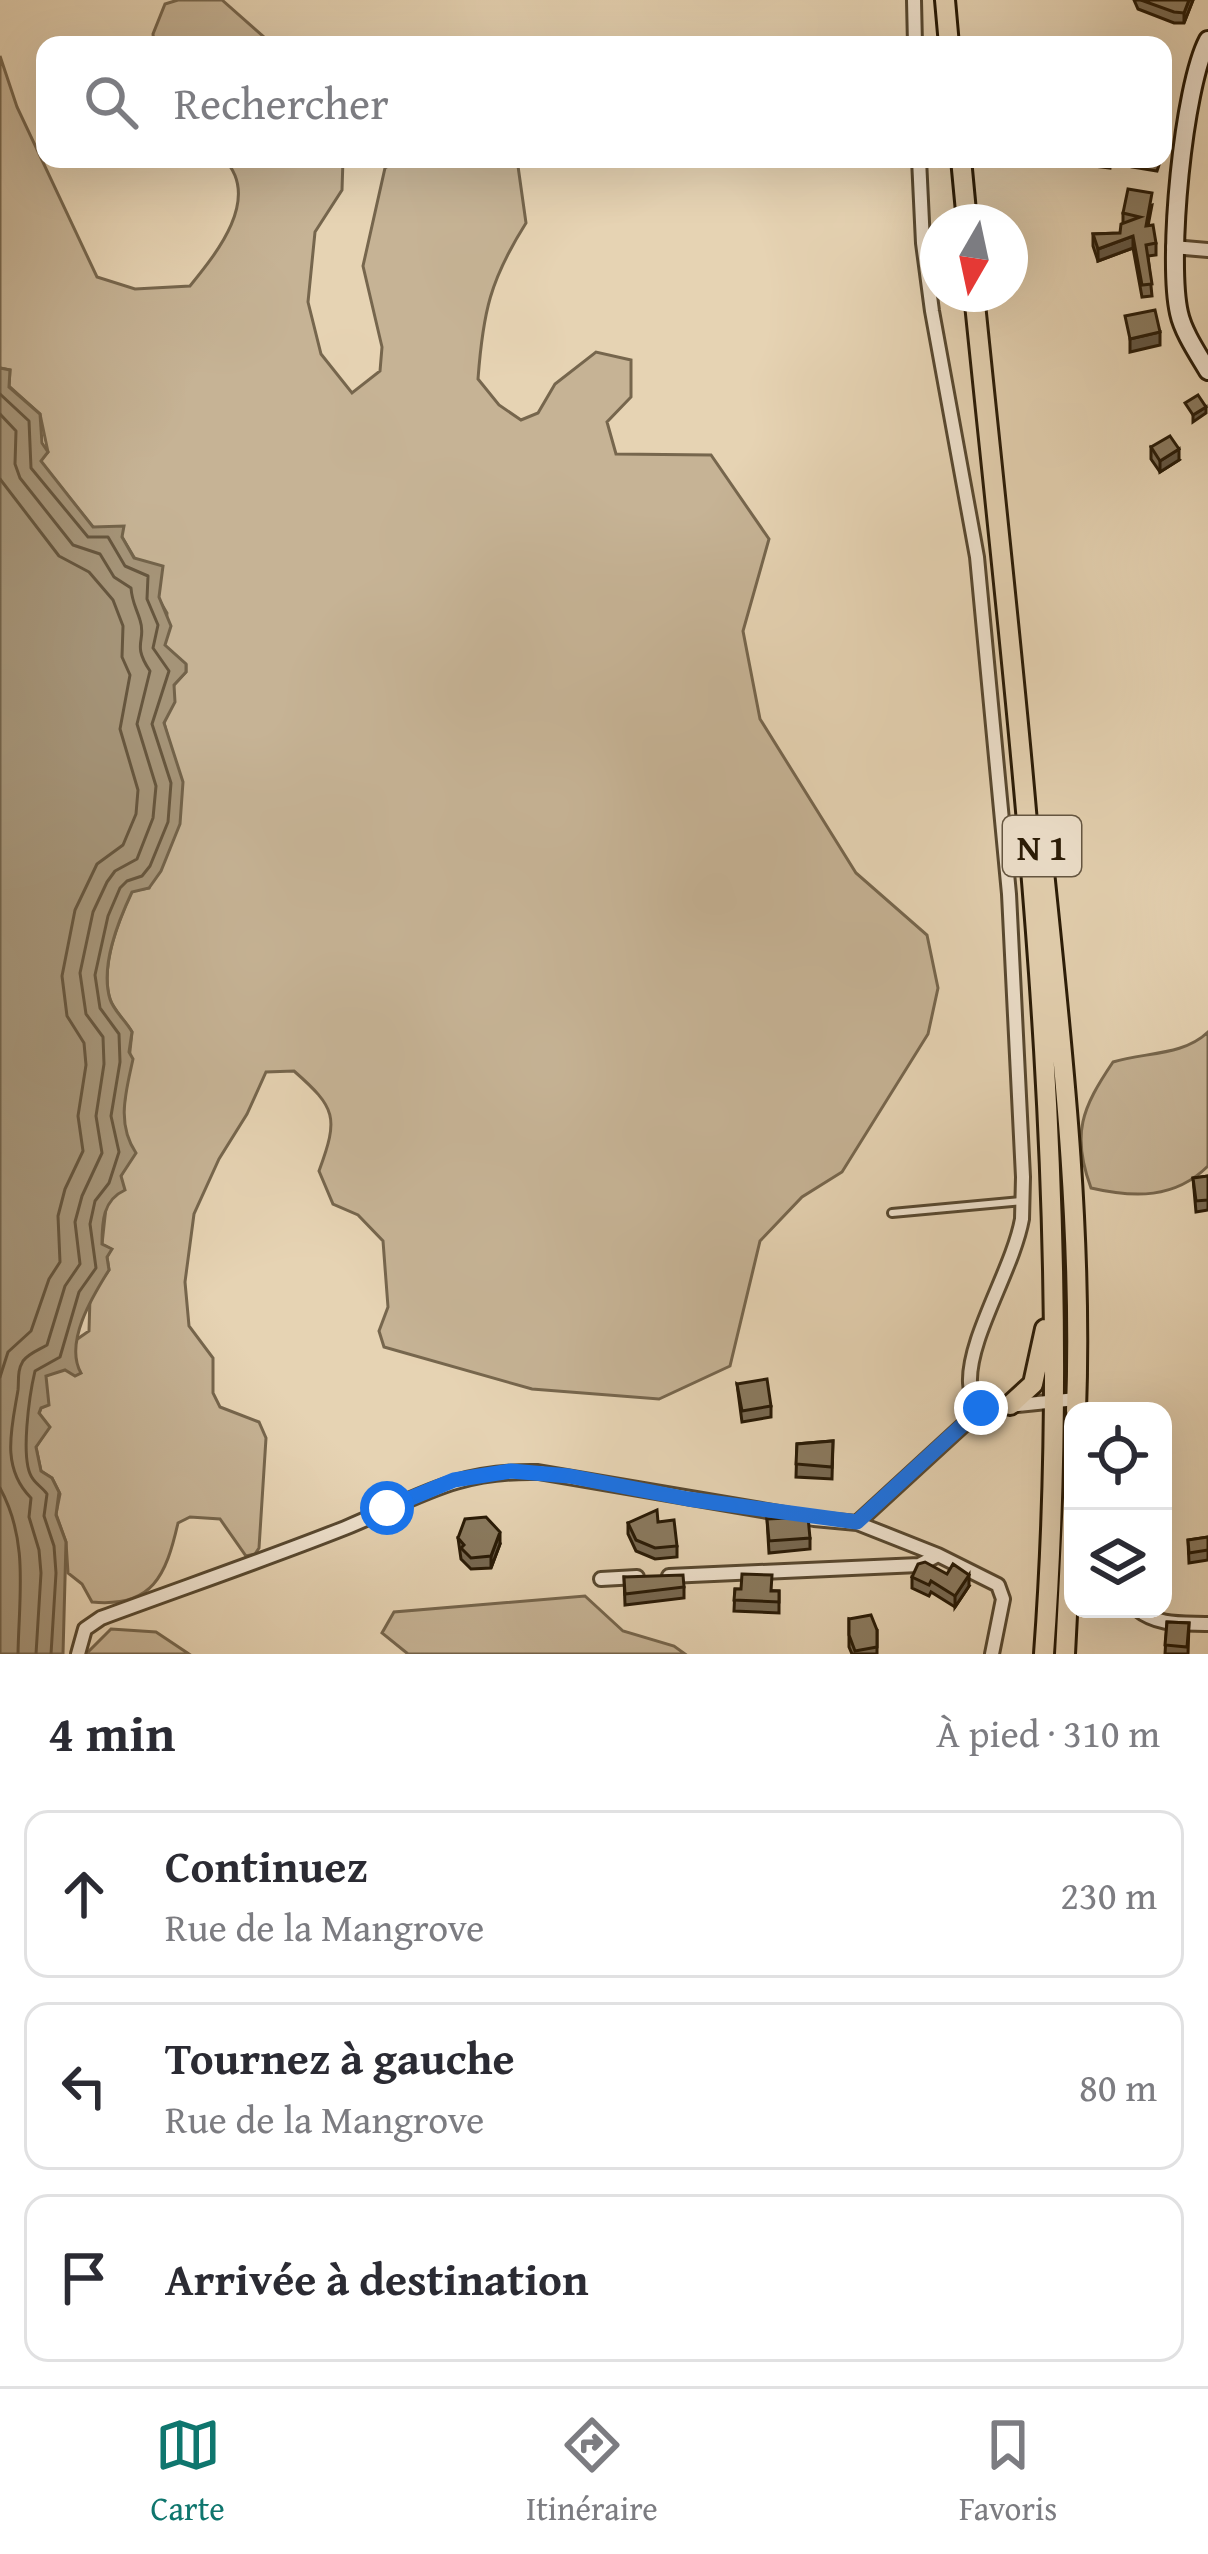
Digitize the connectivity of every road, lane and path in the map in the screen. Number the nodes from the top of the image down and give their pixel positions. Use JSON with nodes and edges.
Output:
{"nodes":[{"id":1,"x":914,"y":0,"type":"edge"},
{"id":2,"x":945,"y":0,"type":"edge"},
{"id":3,"x":958,"y":0,"type":"edge"},
{"id":4,"x":915,"y":36,"type":"edge"},
{"id":5,"x":948,"y":36,"type":"edge"},
{"id":6,"x":961,"y":36,"type":"edge"},
{"id":7,"x":1208,"y":40,"type":"edge"},
{"id":8,"x":919,"y":168,"type":"edge"},
{"id":9,"x":962,"y":168,"type":"edge"},
{"id":10,"x":973,"y":168,"type":"edge"},
{"id":11,"x":965,"y":204,"type":"edge"},
{"id":12,"x":976,"y":204,"type":"edge"},
{"id":13,"x":1172,"y":247,"type":"junction"},
{"id":14,"x":1208,"y":250,"type":"edge"},
{"id":15,"x":976,"y":312,"type":"edge"},
{"id":16,"x":987,"y":312,"type":"edge"},
{"id":17,"x":1208,"y":370,"type":"edge"},
{"id":18,"x":1022,"y":1201,"type":"junction"},
{"id":19,"x":892,"y":1213,"type":"dead end"},
{"id":20,"x":1053,"y":1229,"type":"junction"},
{"id":21,"x":1063,"y":1403,"type":"edge"},
{"id":22,"x":1010,"y":1405,"type":"junction"},
{"id":23,"x":981,"y":1408,"type":"junction"},
{"id":24,"x":1056,"y":1436,"type":"junction"},
{"id":25,"x":1072,"y":1510,"type":"edge"},
{"id":26,"x":857,"y":1522,"type":"junction"},
{"id":27,"x":938,"y":1555,"type":"junction"},
{"id":28,"x":602,"y":1579,"type":"dead end"},
{"id":29,"x":1150,"y":1618,"type":"edge"},
{"id":30,"x":1208,"y":1624,"type":"edge"},
{"id":31,"x":78,"y":1654,"type":"edge"},
{"id":32,"x":992,"y":1654,"type":"edge"},
{"id":33,"x":1044,"y":1654,"type":"edge"},
{"id":34,"x":1065,"y":1654,"type":"edge"}],
"edges":[{"from":1,"to":4,"type":"street"},
{"from":2,"to":5,"type":"main road"},
{"from":3,"to":6,"type":"main road"},
{"from":7,"to":13,"type":"main road"},
{"from":8,"to":18,"type":"street"},
{"from":9,"to":11,"type":"main road"},
{"from":10,"to":12,"type":"main road"},
{"from":13,"to":14,"type":"street"},
{"from":13,"to":17,"type":"main road"},
{"from":15,"to":20,"type":"main road","number":"N 1"},
{"from":16,"to":21,"type":"main road","number":"N 1"},
{"from":18,"to":19,"type":"lane"},
{"from":18,"to":23,"type":"street"},
{"from":20,"to":21,"type":"main road","number":"N 1"},
{"from":20,"to":22,"type":"main road"},
{"from":21,"to":22,"type":"street"},
{"from":21,"to":24,"type":"main road","number":"N 1"},
{"from":22,"to":23,"type":"street"},
{"from":22,"to":24,"type":"main road"},
{"from":23,"to":26,"type":"street"},
{"from":24,"to":33,"type":"main road","number":"N 1"},
{"from":25,"to":34,"type":"main road"},
{"from":26,"to":27,"type":"street"},
{"from":26,"to":31,"type":"street"},
{"from":27,"to":28,"type":"street"},
{"from":27,"to":32,"type":"street"},
{"from":29,"to":30,"type":"street"}]}
